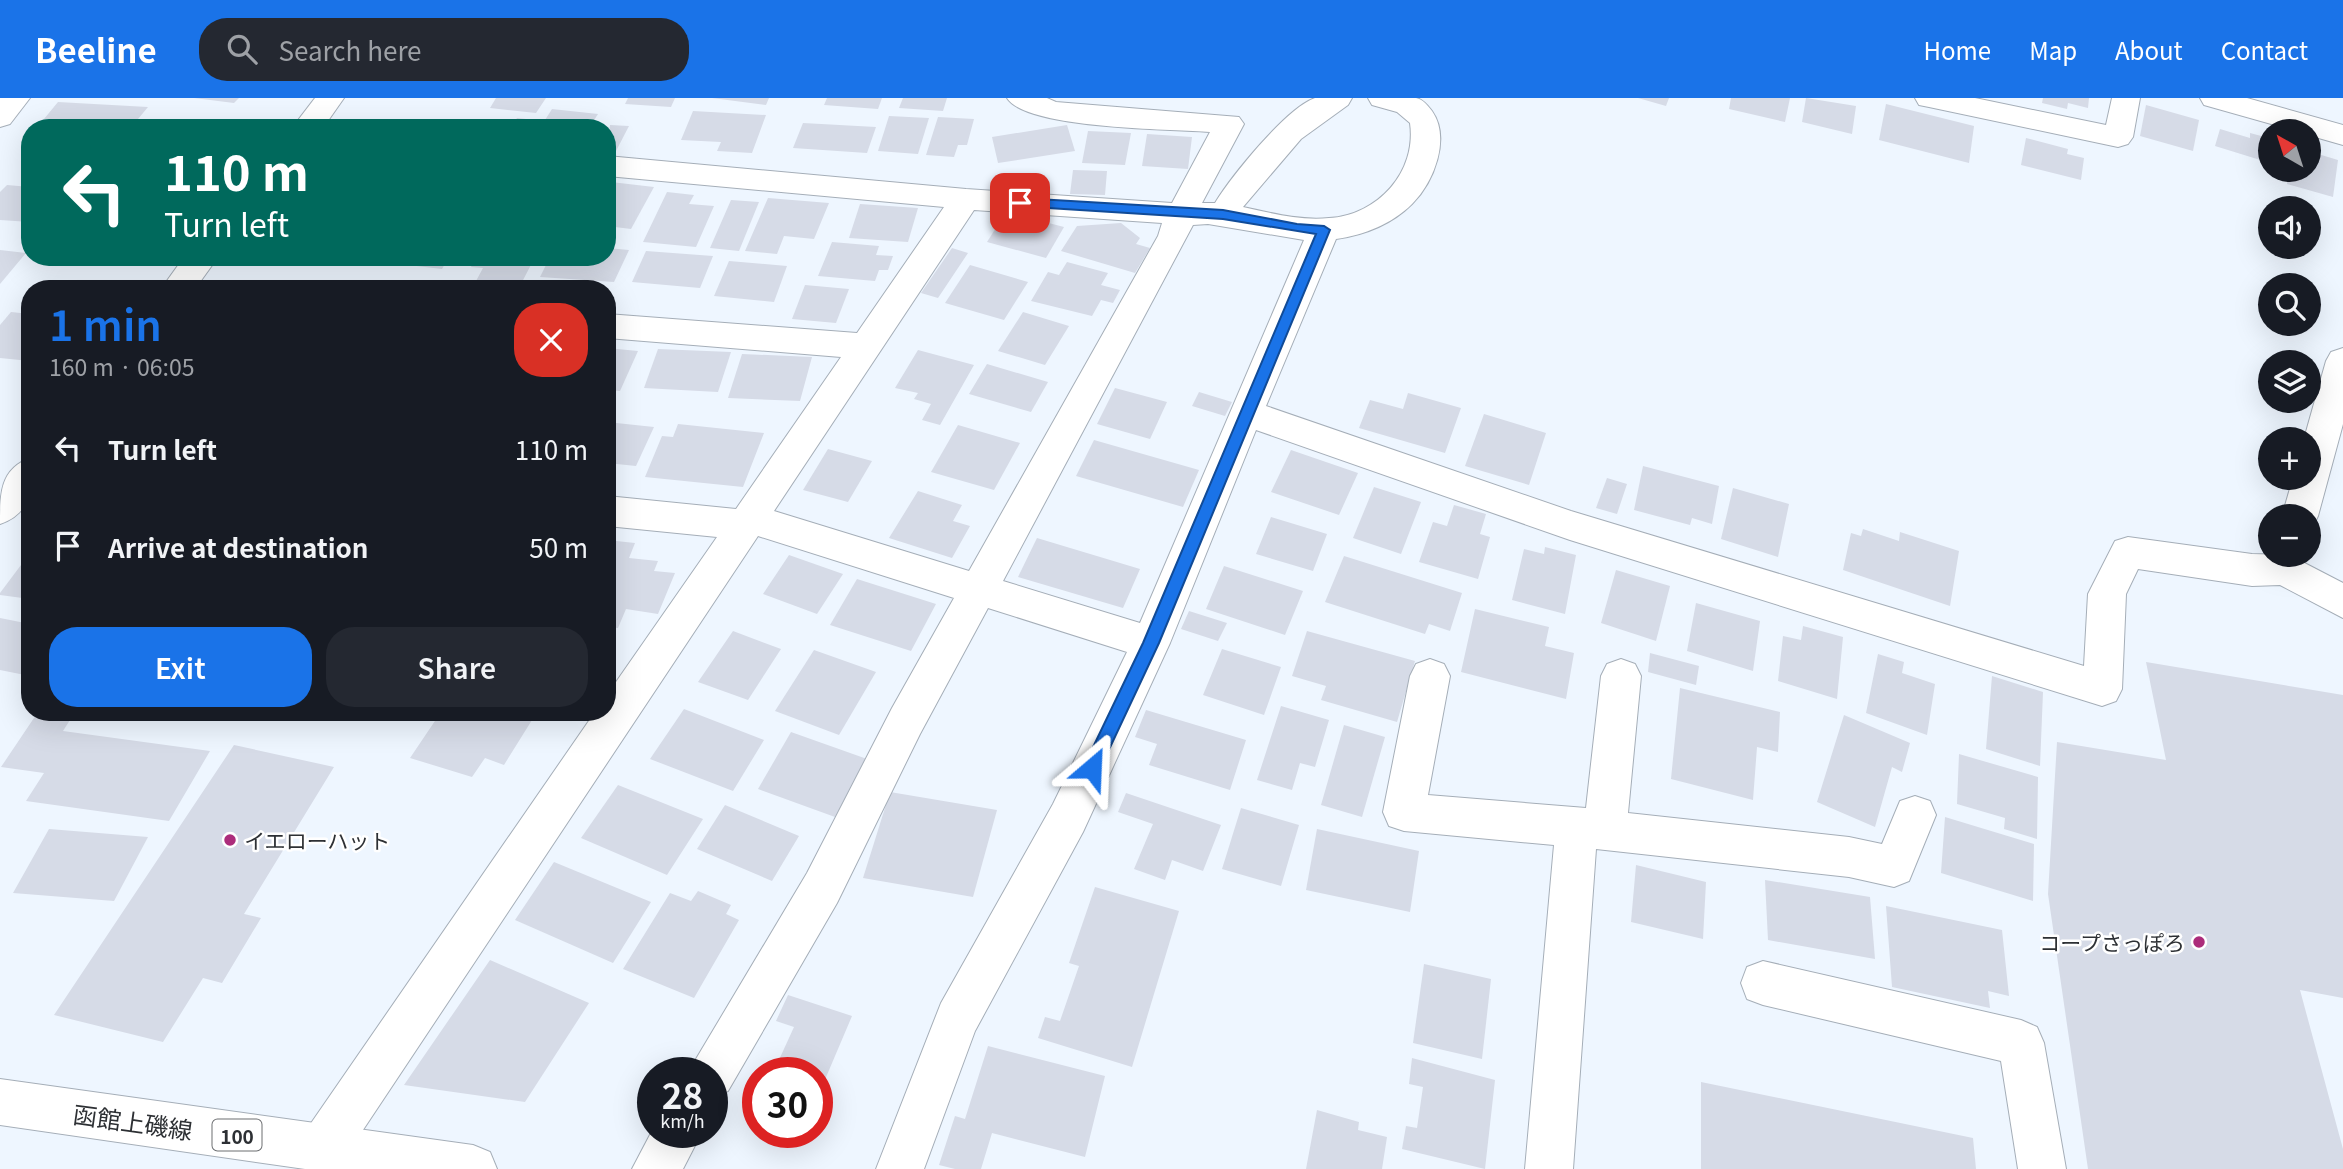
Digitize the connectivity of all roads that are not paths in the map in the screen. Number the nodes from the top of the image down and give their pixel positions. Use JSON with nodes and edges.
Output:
{"nodes":[{"id":1,"x":16,"y":98,"type":"edge"},
{"id":2,"x":330,"y":98,"type":"edge"},
{"id":3,"x":1021,"y":98,"type":"edge"},
{"id":4,"x":1338,"y":98,"type":"edge"},
{"id":5,"x":1382,"y":98,"type":"edge"},
{"id":6,"x":1929,"y":98,"type":"edge"},
{"id":7,"x":2126,"y":98,"type":"edge"},
{"id":8,"x":2214,"y":98,"type":"edge"},
{"id":9,"x":0,"y":117,"type":"edge"},
{"id":10,"x":313,"y":119,"type":"edge"},
{"id":11,"x":2343,"y":135,"type":"edge"},
{"id":12,"x":616,"y":167,"type":"edge"},
{"id":13,"x":966,"y":199,"type":"junction"},
{"id":14,"x":1181,"y":214,"type":"junction"},
{"id":15,"x":1223,"y":215,"type":"junction"},
{"id":16,"x":1324,"y":230,"type":"junction"},
{"id":17,"x":195,"y":266,"type":"edge"},
{"id":18,"x":184,"y":280,"type":"edge"},
{"id":19,"x":616,"y":328,"type":"edge"},
{"id":20,"x":865,"y":346,"type":"junction"},
{"id":21,"x":2343,"y":361,"type":"edge"},
{"id":22,"x":1246,"y":413,"type":"junction"},
{"id":23,"x":21,"y":483,"type":"edge"},
{"id":24,"x":2303,"y":504,"type":"edge"},
{"id":25,"x":0,"y":509,"type":"edge"},
{"id":26,"x":616,"y":512,"type":"edge"},
{"id":27,"x":749,"y":522,"type":"junction"},
{"id":28,"x":2265,"y":567,"type":"edge"},
{"id":29,"x":2294,"y":567,"type":"edge"},
{"id":30,"x":980,"y":592,"type":"junction"},
{"id":31,"x":2343,"y":602,"type":"edge"},
{"id":32,"x":1151,"y":643,"type":"junction"},
{"id":33,"x":1621,"y":676,"type":"dead end"},
{"id":34,"x":1430,"y":677,"type":"dead end"},
{"id":35,"x":616,"y":717,"type":"edge"},
{"id":36,"x":613,"y":721,"type":"edge"},
{"id":37,"x":1915,"y":815,"type":"dead end"},
{"id":38,"x":1591,"y":828,"type":"junction"},
{"id":39,"x":1763,"y":983,"type":"dead end"},
{"id":40,"x":723,"y":1057,"type":"edge"},
{"id":41,"x":0,"y":1102,"type":"edge"},
{"id":42,"x":324,"y":1146,"type":"junction"},
{"id":43,"x":668,"y":1148,"type":"edge"},
{"id":44,"x":473,"y":1169,"type":"edge"},
{"id":45,"x":656,"y":1169,"type":"edge"},
{"id":46,"x":900,"y":1169,"type":"edge"},
{"id":47,"x":1549,"y":1169,"type":"edge"},
{"id":48,"x":2042,"y":1169,"type":"edge"}],
"edges":[{"from":1,"to":9,"type":"street"},
{"from":2,"to":10,"type":"street"},
{"from":3,"to":14,"type":"street"},
{"from":4,"to":15,"type":"street"},
{"from":5,"to":16,"type":"street"},
{"from":6,"to":7,"type":"street"},
{"from":8,"to":11,"type":"street"},
{"from":12,"to":13,"type":"street"},
{"from":13,"to":14,"type":"street"},
{"from":13,"to":20,"type":"street"},
{"from":14,"to":15,"type":"street"},
{"from":14,"to":30,"type":"street"},
{"from":15,"to":16,"type":"street"},
{"from":16,"to":22,"type":"street"},
{"from":17,"to":18,"type":"street"},
{"from":19,"to":20,"type":"street"},
{"from":20,"to":27,"type":"street"},
{"from":21,"to":24,"type":"street"},
{"from":22,"to":28,"type":"street"},
{"from":22,"to":32,"type":"street"},
{"from":23,"to":25,"type":"street"},
{"from":26,"to":27,"type":"street"},
{"from":27,"to":30,"type":"street"},
{"from":27,"to":35,"type":"street"},
{"from":29,"to":31,"type":"street"},
{"from":30,"to":32,"type":"street"},
{"from":30,"to":40,"type":"street"},
{"from":32,"to":46,"type":"street"},
{"from":33,"to":38,"type":"street"},
{"from":34,"to":38,"type":"street"},
{"from":36,"to":42,"type":"street"},
{"from":37,"to":38,"type":"street"},
{"from":38,"to":47,"type":"street"},
{"from":39,"to":48,"type":"street"},
{"from":41,"to":42,"type":"street","name":"函館上磯線","number":"100"},
{"from":42,"to":44,"type":"street","name":"函館上磯線","number":"100"},
{"from":43,"to":45,"type":"street"}]}
